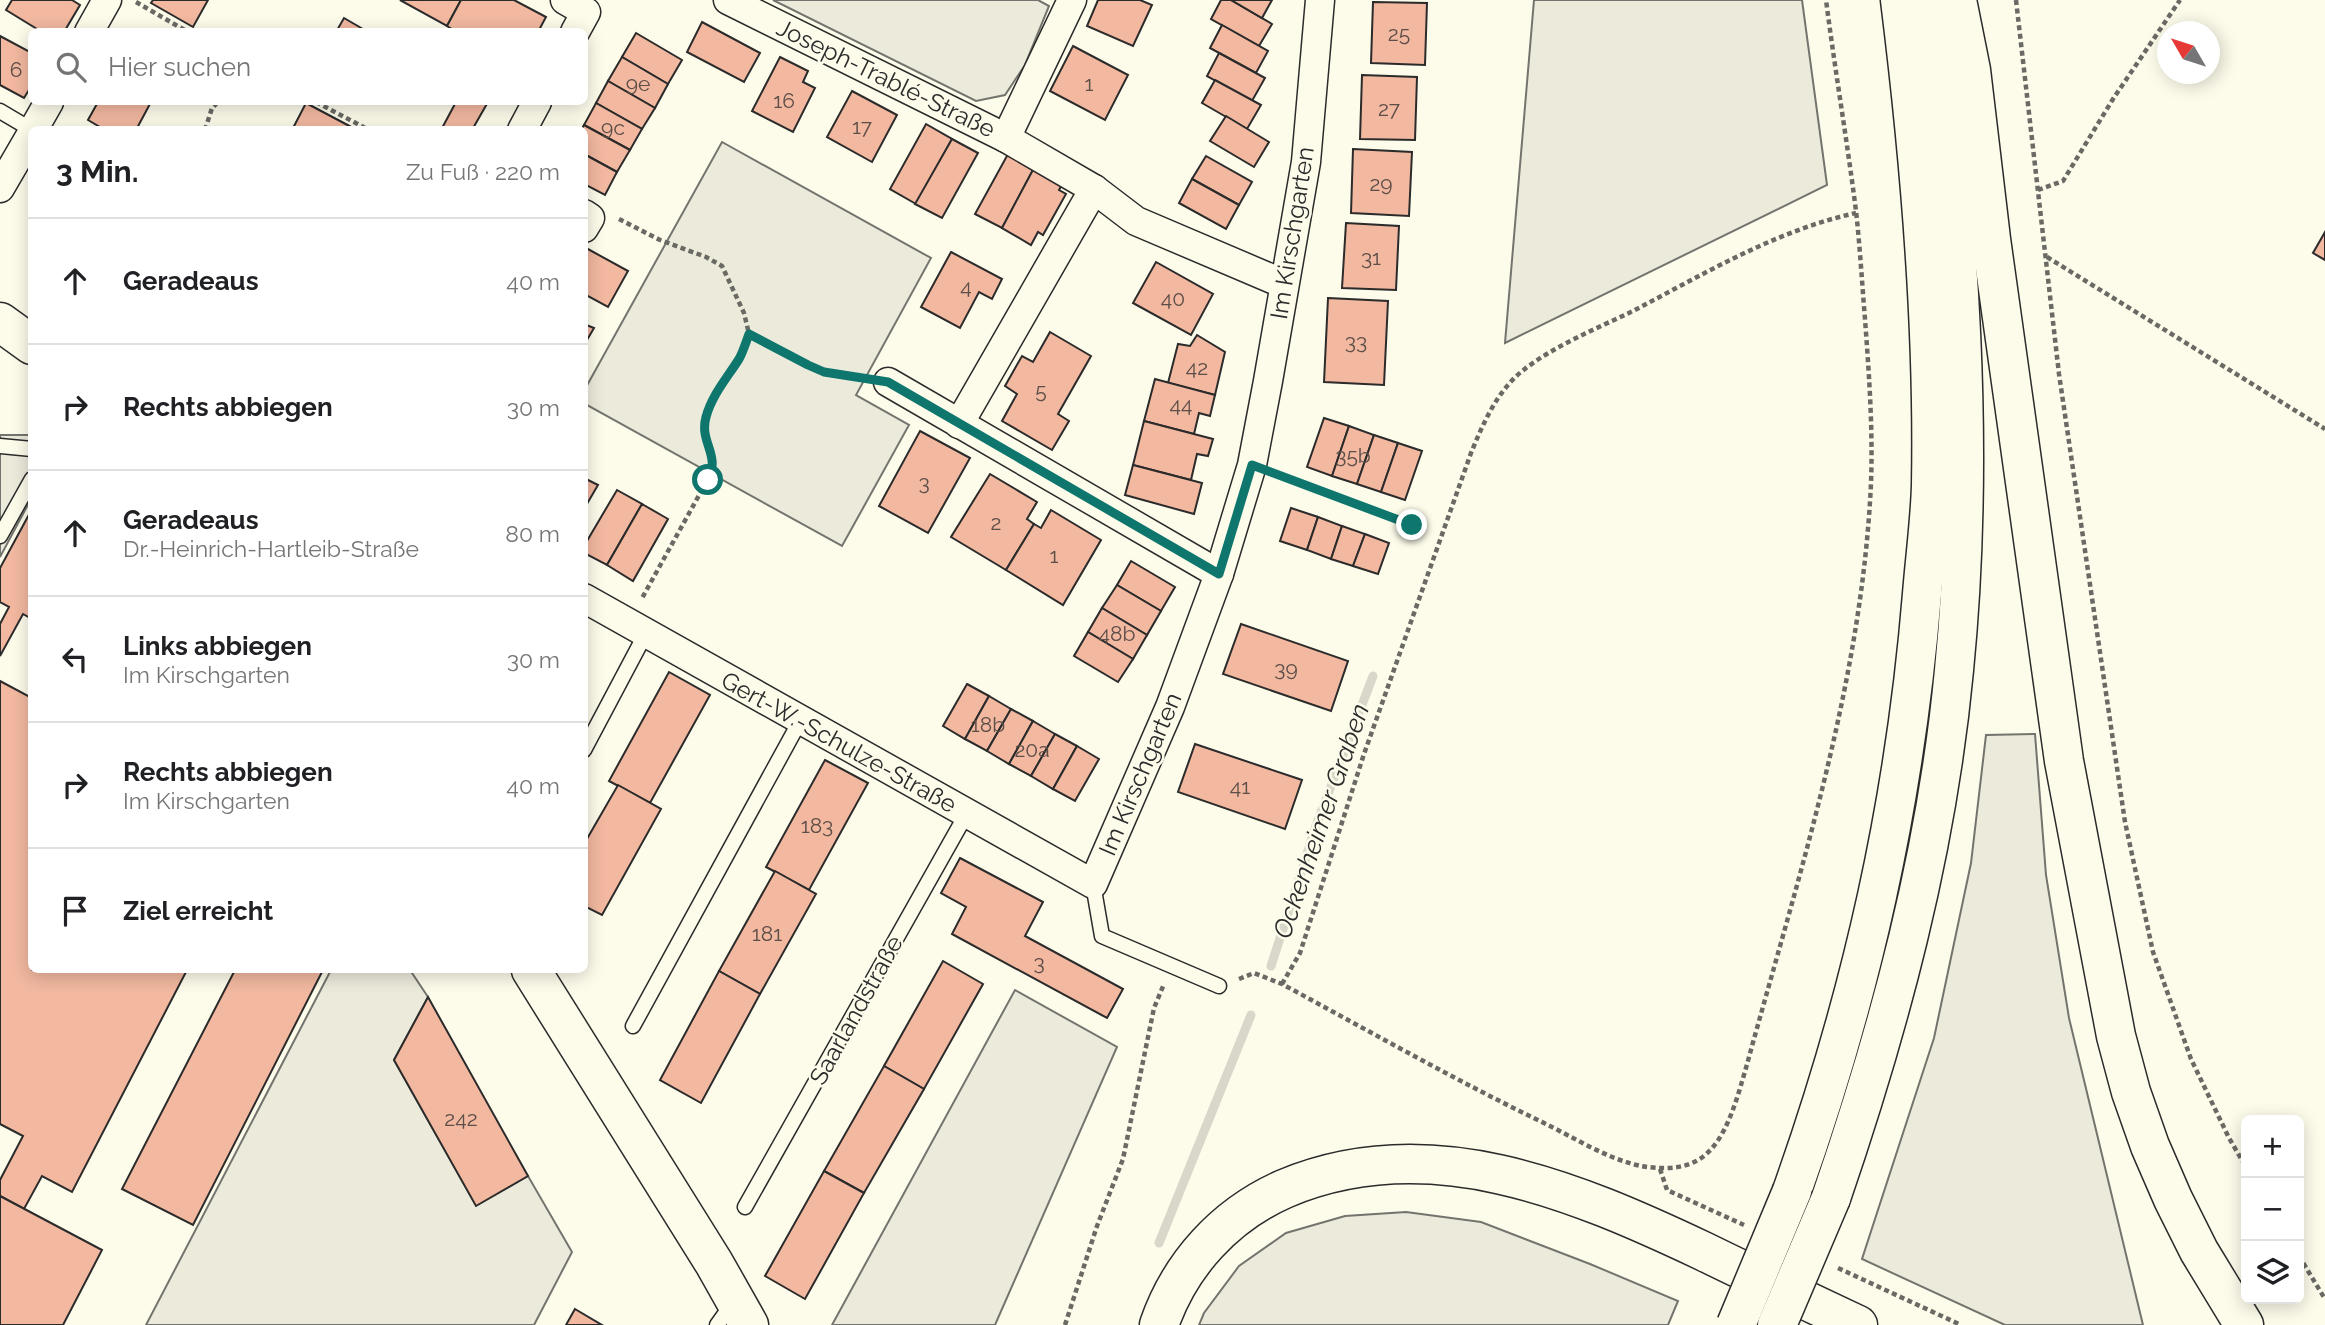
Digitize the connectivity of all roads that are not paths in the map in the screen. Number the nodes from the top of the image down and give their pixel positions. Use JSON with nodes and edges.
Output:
{"nodes":[{"id":1,"x":107,"y":0,"type":"edge"},
{"id":2,"x":728,"y":0,"type":"edge"},
{"id":3,"x":1072,"y":0,"type":"edge"},
{"id":4,"x":1320,"y":0,"type":"edge"},
{"id":5,"x":1900,"y":0,"type":"edge"},
{"id":6,"x":1930,"y":0,"type":"edge"},
{"id":7,"x":1957,"y":0,"type":"edge"},
{"id":8,"x":91,"y":28,"type":"edge"},
{"id":9,"x":47,"y":105,"type":"edge"},
{"id":10,"x":535,"y":105,"type":"edge"},
{"id":11,"x":0,"y":111,"type":"edge"},
{"id":12,"x":35,"y":126,"type":"edge"},
{"id":13,"x":524,"y":126,"type":"edge"},
{"id":14,"x":28,"y":128,"type":"edge"},
{"id":15,"x":28,"y":138,"type":"edge"},
{"id":16,"x":1006,"y":138,"type":"junction"},
{"id":17,"x":0,"y":188,"type":"edge"},
{"id":18,"x":1094,"y":189,"type":"junction"},
{"id":19,"x":1284,"y":284,"type":"junction"},
{"id":20,"x":0,"y":322,"type":"edge"},
{"id":21,"x":28,"y":342,"type":"edge"},
{"id":22,"x":888,"y":382,"type":"road end"},
{"id":23,"x":959,"y":424,"type":"junction"},
{"id":24,"x":0,"y":446,"type":"edge"},
{"id":25,"x":28,"y":449,"type":"edge"},
{"id":26,"x":28,"y":486,"type":"edge"},
{"id":27,"x":0,"y":536,"type":"edge"},
{"id":28,"x":1219,"y":574,"type":"junction"},
{"id":29,"x":588,"y":600,"type":"edge"},
{"id":30,"x":637,"y":628,"type":"junction"},
{"id":31,"x":800,"y":721,"type":"junction"},
{"id":32,"x":588,"y":741,"type":"edge"},
{"id":33,"x":967,"y":813,"type":"junction"},
{"id":34,"x":1093,"y":884,"type":"junction"},
{"id":35,"x":533,"y":973,"type":"edge"},
{"id":36,"x":1219,"y":986,"type":"road end"},
{"id":37,"x":633,"y":1026,"type":"dead end"},
{"id":38,"x":745,"y":1207,"type":"dead end"},
{"id":39,"x":734,"y":1316,"type":"edge"},
{"id":40,"x":1159,"y":1325,"type":"edge"},
{"id":41,"x":1737,"y":1325,"type":"edge"},
{"id":42,"x":1777,"y":1325,"type":"edge"},
{"id":43,"x":1858,"y":1325,"type":"edge"},
{"id":44,"x":2244,"y":1325,"type":"edge"}],
"edges":[{"from":1,"to":8,"type":"street"},
{"from":2,"to":16,"type":"street","name":"Joseph-Trablé-Straße"},
{"from":3,"to":16,"type":"street","name":"Joseph-Trablé-Straße"},
{"from":4,"to":19,"type":"street","name":"Im Kirschgarten"},
{"from":5,"to":41,"type":"main road","bridge":true},
{"from":6,"to":42,"type":"main road","bridge":true},
{"from":7,"to":44,"type":"main road"},
{"from":9,"to":12,"type":"street"},
{"from":10,"to":13,"type":"street"},
{"from":11,"to":14,"type":"lane"},
{"from":15,"to":17,"type":"street"},
{"from":16,"to":18,"type":"street","name":"Joseph-Trablé-Straße"},
{"from":18,"to":19,"type":"street","name":"Joseph-Trablé-Straße"},
{"from":18,"to":23,"type":"street"},
{"from":19,"to":28,"type":"street","name":"Im Kirschgarten"},
{"from":20,"to":21,"type":"main road"},
{"from":22,"to":23,"type":"street"},
{"from":23,"to":28,"type":"street"},
{"from":24,"to":25,"type":"lane"},
{"from":26,"to":27,"type":"lane"},
{"from":28,"to":34,"type":"street","name":"Im Kirschgarten"},
{"from":29,"to":30,"type":"street","name":"Gert-W.-Schulze-Straße"},
{"from":30,"to":31,"type":"street","name":"Gert-W.-Schulze-Straße"},
{"from":30,"to":32,"type":"lane"},
{"from":31,"to":33,"type":"street","name":"Gert-W.-Schulze-Straße"},
{"from":31,"to":37,"type":"lane"},
{"from":33,"to":34,"type":"street","name":"Gert-W.-Schulze-Straße"},
{"from":33,"to":38,"type":"lane","name":"Saarlandstraße"},
{"from":34,"to":36,"type":"lane"},
{"from":35,"to":39,"type":"main road"},
{"from":40,"to":43,"type":"main road"}]}
